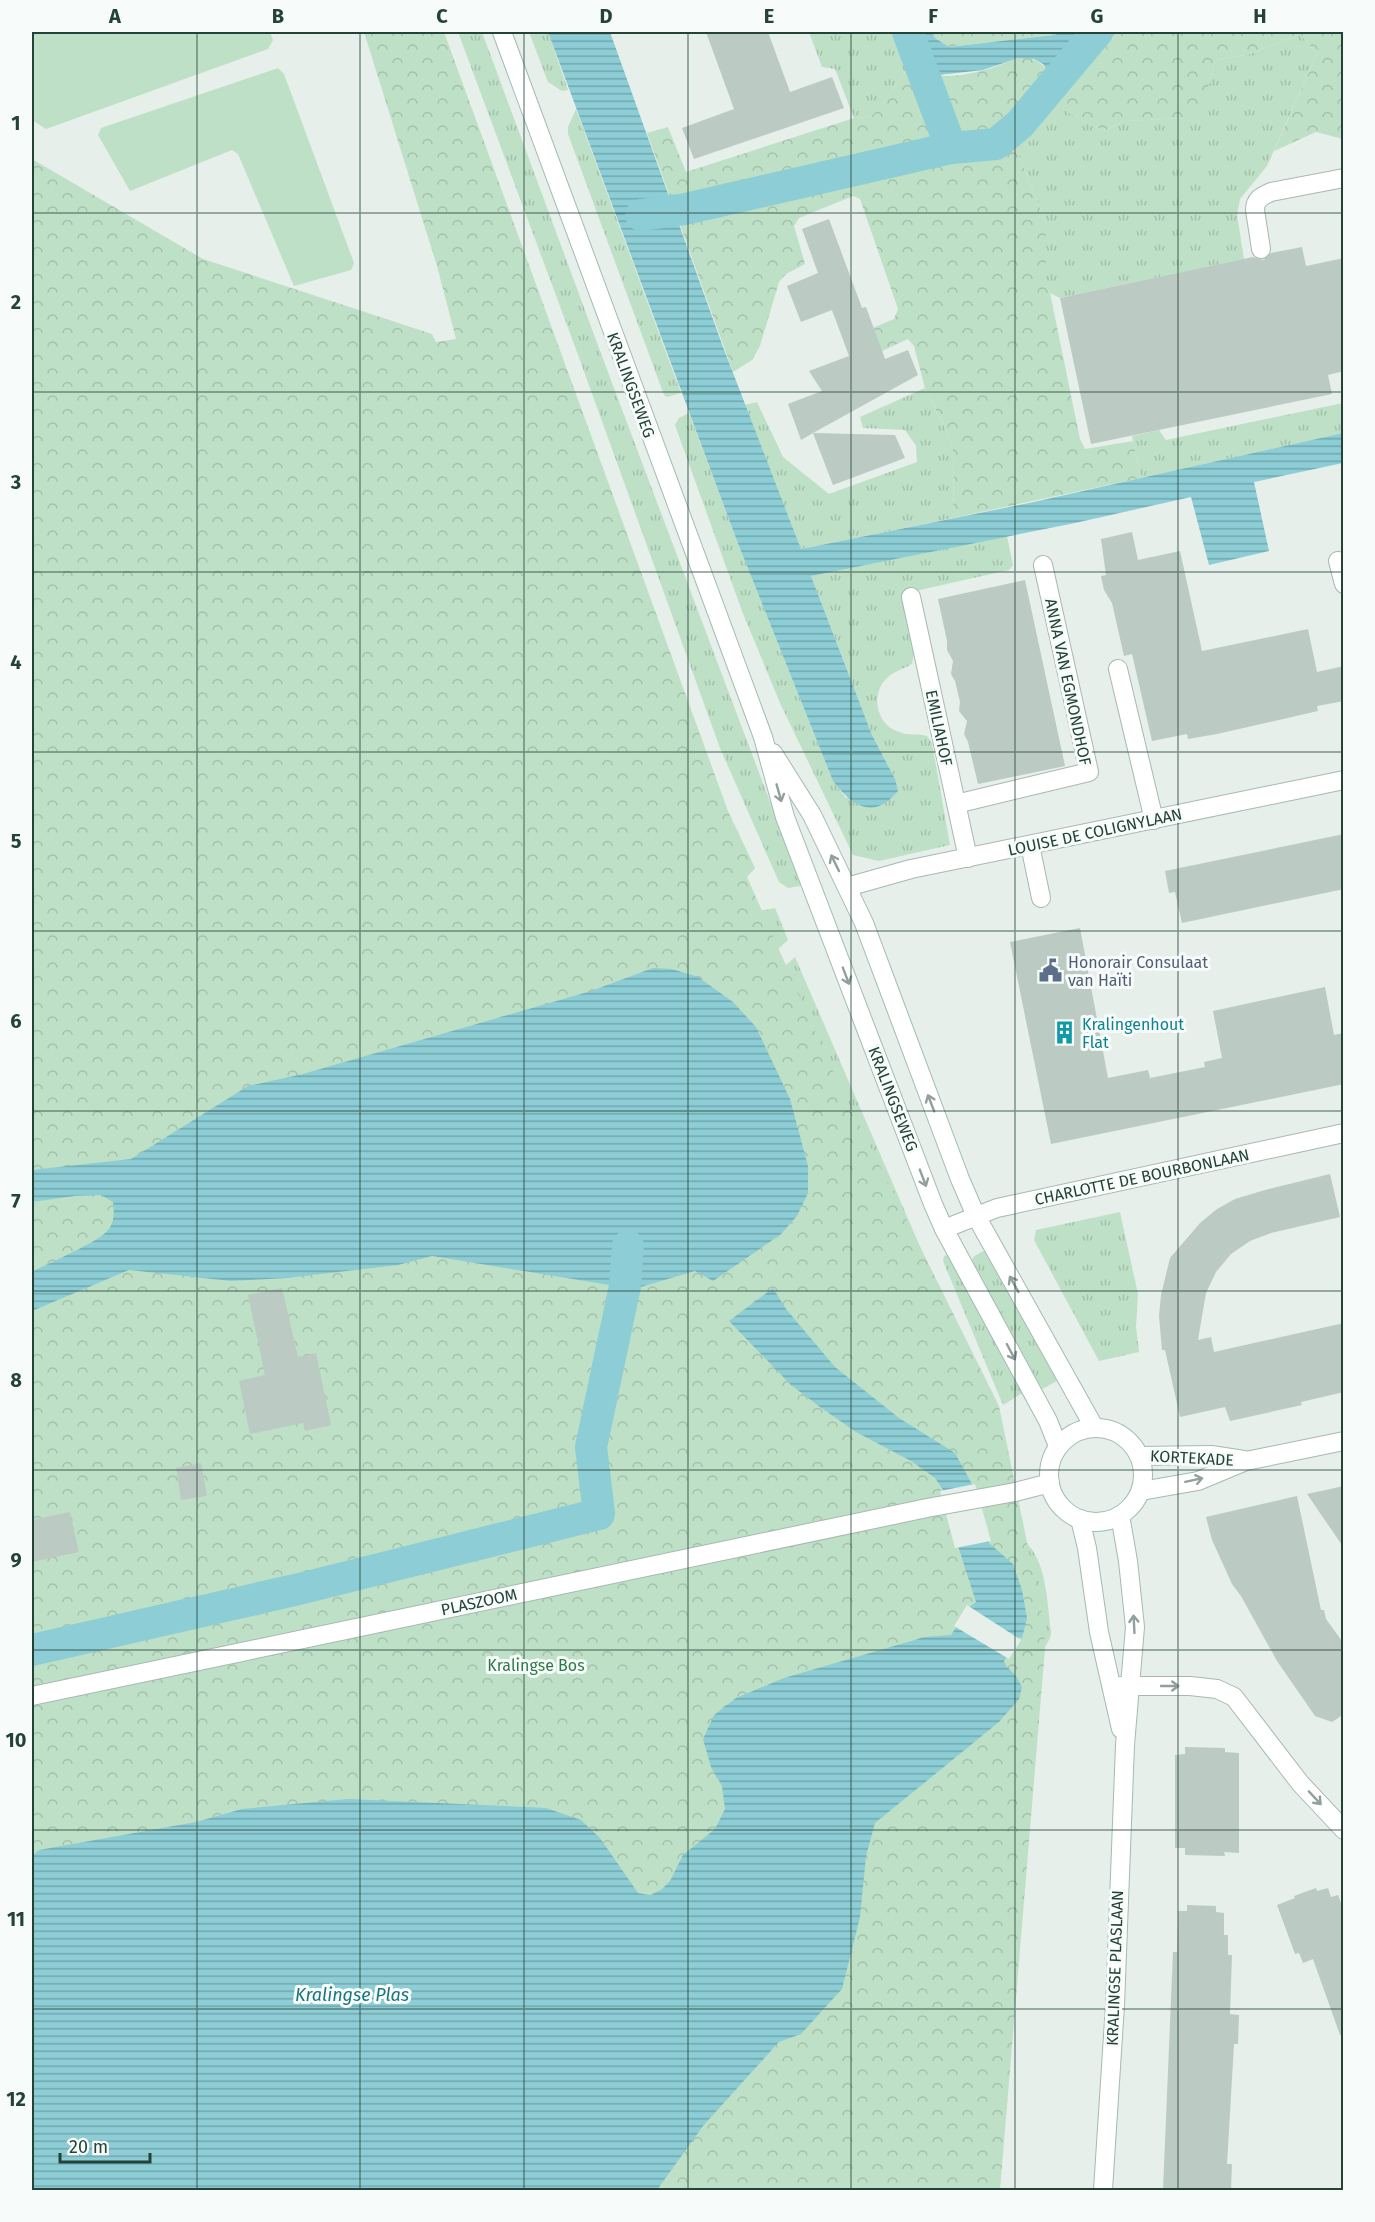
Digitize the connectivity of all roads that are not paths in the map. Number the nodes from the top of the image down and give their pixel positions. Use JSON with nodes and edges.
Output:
{"nodes":[{"id":1,"x":502,"y":32,"type":"edge"},
{"id":2,"x":1344,"y":178,"type":"edge"},
{"id":3,"x":1261,"y":249,"type":"dead end"},
{"id":4,"x":1338,"y":561,"type":"dead end"},
{"id":5,"x":1042,"y":565,"type":"dead end"},
{"id":6,"x":1344,"y":584,"type":"edge"},
{"id":7,"x":911,"y":597,"type":"dead end"},
{"id":8,"x":1118,"y":669,"type":"dead end"},
{"id":9,"x":763,"y":737,"type":"junction"},
{"id":10,"x":1344,"y":780,"type":"edge"},
{"id":11,"x":956,"y":804,"type":"junction"},
{"id":12,"x":1154,"y":820,"type":"junction"},
{"id":13,"x":1030,"y":845,"type":"junction"},
{"id":14,"x":968,"y":858,"type":"junction"},
{"id":15,"x":847,"y":887,"type":"junction"},
{"id":16,"x":1041,"y":898,"type":"dead end"},
{"id":17,"x":817,"y":899,"type":"junction"},
{"id":18,"x":1341,"y":1134,"type":"edge"},
{"id":19,"x":976,"y":1216,"type":"junction"},
{"id":20,"x":944,"y":1230,"type":"junction"},
{"id":21,"x":1094,"y":1428,"type":"junction"},
{"id":22,"x":1344,"y":1441,"type":"edge"},
{"id":23,"x":1058,"y":1446,"type":"junction"},
{"id":24,"x":1139,"y":1456,"type":"junction"},
{"id":25,"x":1246,"y":1461,"type":"junction"},
{"id":26,"x":1050,"y":1483,"type":"junction"},
{"id":27,"x":1141,"y":1491,"type":"junction"},
{"id":28,"x":1120,"y":1515,"type":"junction"},
{"id":29,"x":1080,"y":1519,"type":"junction"},
{"id":30,"x":1131,"y":1685,"type":"junction"},
{"id":31,"x":1112,"y":1686,"type":"junction"},
{"id":32,"x":32,"y":1696,"type":"edge"},
{"id":33,"x":1125,"y":1745,"type":"junction"},
{"id":34,"x":1344,"y":1830,"type":"edge"},
{"id":35,"x":1103,"y":2190,"type":"edge"}],
"edges":[{"from":1,"to":9,"type":"main road","name":"KRALINGSEWEG"},
{"from":2,"to":3,"type":"main road"},
{"from":4,"to":6,"type":"main road"},
{"from":5,"to":11,"type":"main road","name":"ANNA VAN EGMONDHOF"},
{"from":7,"to":11,"type":"main road","name":"EMILIAHOF"},
{"from":8,"to":12,"type":"main road"},
{"from":15,"to":9,"type":"main road","name":"KRALINGSEWEG","one_way":true},
{"from":9,"to":17,"type":"main road","name":"KRALINGSEWEG","one_way":true},
{"from":10,"to":12,"type":"main road","name":"LOUISE DE COLIGNYLAAN"},
{"from":11,"to":14,"type":"main road","name":"EMILIAHOF"},
{"from":12,"to":13,"type":"main road","name":"LOUISE DE COLIGNYLAAN"},
{"from":13,"to":14,"type":"main road","name":"LOUISE DE COLIGNYLAAN"},
{"from":13,"to":16,"type":"main road"},
{"from":14,"to":15,"type":"main road","name":"LOUISE DE COLIGNYLAAN"},
{"from":15,"to":17,"type":"main road","name":"LOUISE DE COLIGNYLAAN"},
{"from":19,"to":15,"type":"main road","name":"KRALINGSEWEG","one_way":true},
{"from":17,"to":20,"type":"main road","name":"KRALINGSEWEG","one_way":true},
{"from":18,"to":19,"type":"main road","name":"CHARLOTTE DE BOURBONLAAN"},
{"from":19,"to":20,"type":"main road","name":"CHARLOTTE DE BOURBONLAAN"},
{"from":21,"to":19,"type":"main road","name":"KRALINGSEWEG","one_way":true},
{"from":20,"to":23,"type":"main road","name":"KRALINGSEWEG","one_way":true},
{"from":21,"to":23,"type":"main road"},
{"from":21,"to":24,"type":"main road"},
{"from":22,"to":25,"type":"main road","name":"KORTEKADE"},
{"from":23,"to":26,"type":"main road"},
{"from":24,"to":25,"type":"main road","name":"KORTEKADE"},
{"from":24,"to":27,"type":"main road"},
{"from":27,"to":25,"type":"main road","name":"KORTEKADE","one_way":true},
{"from":26,"to":29,"type":"main road"},
{"from":26,"to":32,"type":"main road","name":"PLASZOOM"},
{"from":27,"to":28,"type":"main road"},
{"from":28,"to":29,"type":"main road"},
{"from":30,"to":28,"type":"main road","name":"KRALINGSE PLASLAAN","one_way":true},
{"from":29,"to":31,"type":"main road","name":"KRALINGSE PLASLAAN"},
{"from":30,"to":31,"type":"main road"},
{"from":30,"to":33,"type":"main road","name":"KRALINGSE PLASLAAN"},
{"from":30,"to":34,"type":"main road","one_way":true},
{"from":31,"to":33,"type":"main road","name":"KRALINGSE PLASLAAN"},
{"from":33,"to":35,"type":"main road","name":"KRALINGSE PLASLAAN"}]}
